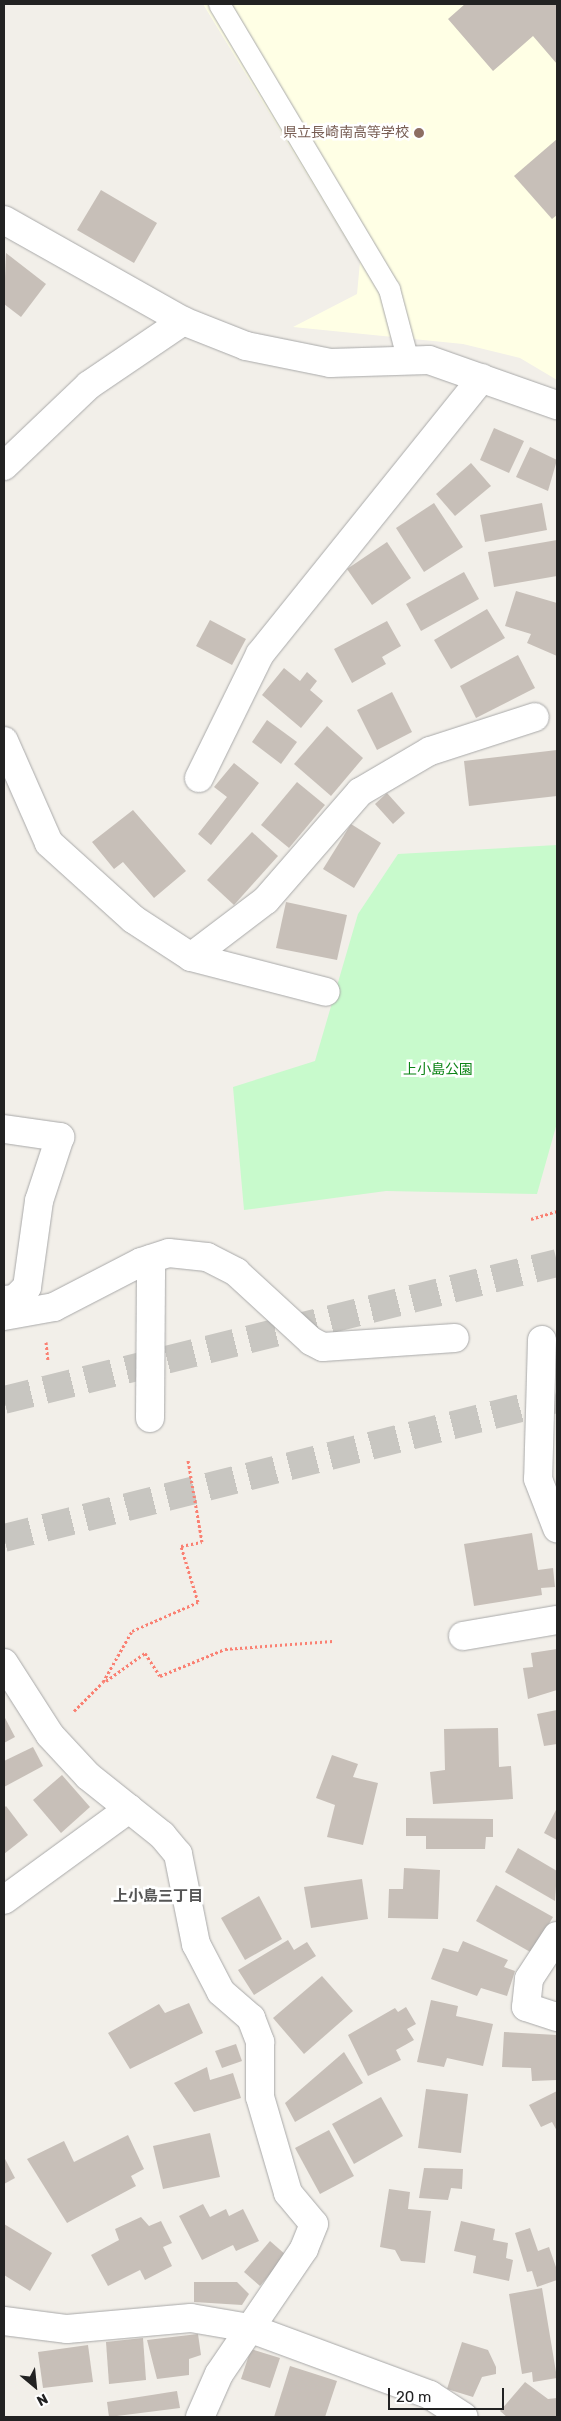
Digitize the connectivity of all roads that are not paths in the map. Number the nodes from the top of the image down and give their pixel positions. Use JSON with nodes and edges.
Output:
{"nodes":[{"id":1,"x":219,"y":4,"type":"edge"},
{"id":2,"x":4,"y":220,"type":"edge"},
{"id":3,"x":183,"y":321,"type":"junction"},
{"id":4,"x":408,"y":361,"type":"junction"},
{"id":5,"x":482,"y":378,"type":"junction"},
{"id":6,"x":557,"y":405,"type":"edge"},
{"id":7,"x":4,"y":466,"type":"edge"},
{"id":8,"x":535,"y":717,"type":"dead end"},
{"id":9,"x":4,"y":741,"type":"edge"},
{"id":10,"x":198,"y":778,"type":"dead end"},
{"id":11,"x":191,"y":956,"type":"junction"},
{"id":12,"x":326,"y":992,"type":"dead end"},
{"id":13,"x":4,"y":1129,"type":"edge"},
{"id":14,"x":151,"y":1259,"type":"junction"},
{"id":15,"x":4,"y":1300,"type":"edge"},
{"id":16,"x":4,"y":1316,"type":"edge"},
{"id":17,"x":455,"y":1338,"type":"dead end"},
{"id":18,"x":542,"y":1340,"type":"dead end"},
{"id":19,"x":150,"y":1418,"type":"dead end"},
{"id":20,"x":557,"y":1528,"type":"edge"},
{"id":21,"x":557,"y":1620,"type":"edge"},
{"id":22,"x":463,"y":1636,"type":"dead end"},
{"id":23,"x":4,"y":1663,"type":"edge"},
{"id":24,"x":129,"y":1810,"type":"junction"},
{"id":25,"x":4,"y":1900,"type":"edge"},
{"id":26,"x":557,"y":1936,"type":"edge"},
{"id":27,"x":557,"y":2017,"type":"edge"},
{"id":28,"x":4,"y":2321,"type":"edge"},
{"id":29,"x":249,"y":2328,"type":"junction"},
{"id":30,"x":200,"y":2417,"type":"edge"},
{"id":31,"x":464,"y":2417,"type":"edge"}],
"edges":[{"from":1,"to":4,"type":"lane"},
{"from":2,"to":3,"type":"street"},
{"from":3,"to":4,"type":"street"},
{"from":3,"to":7,"type":"street"},
{"from":4,"to":5,"type":"street"},
{"from":5,"to":6,"type":"street"},
{"from":5,"to":10,"type":"street"},
{"from":8,"to":11,"type":"street"},
{"from":9,"to":11,"type":"street"},
{"from":11,"to":12,"type":"street"},
{"from":13,"to":15,"type":"street"},
{"from":14,"to":16,"type":"street"},
{"from":14,"to":17,"type":"street"},
{"from":14,"to":19,"type":"street"},
{"from":18,"to":20,"type":"street"},
{"from":21,"to":22,"type":"street"},
{"from":23,"to":24,"type":"street"},
{"from":24,"to":25,"type":"street"},
{"from":24,"to":29,"type":"street"},
{"from":26,"to":27,"type":"street"},
{"from":28,"to":29,"type":"street"},
{"from":29,"to":30,"type":"street"},
{"from":29,"to":31,"type":"street"}]}
